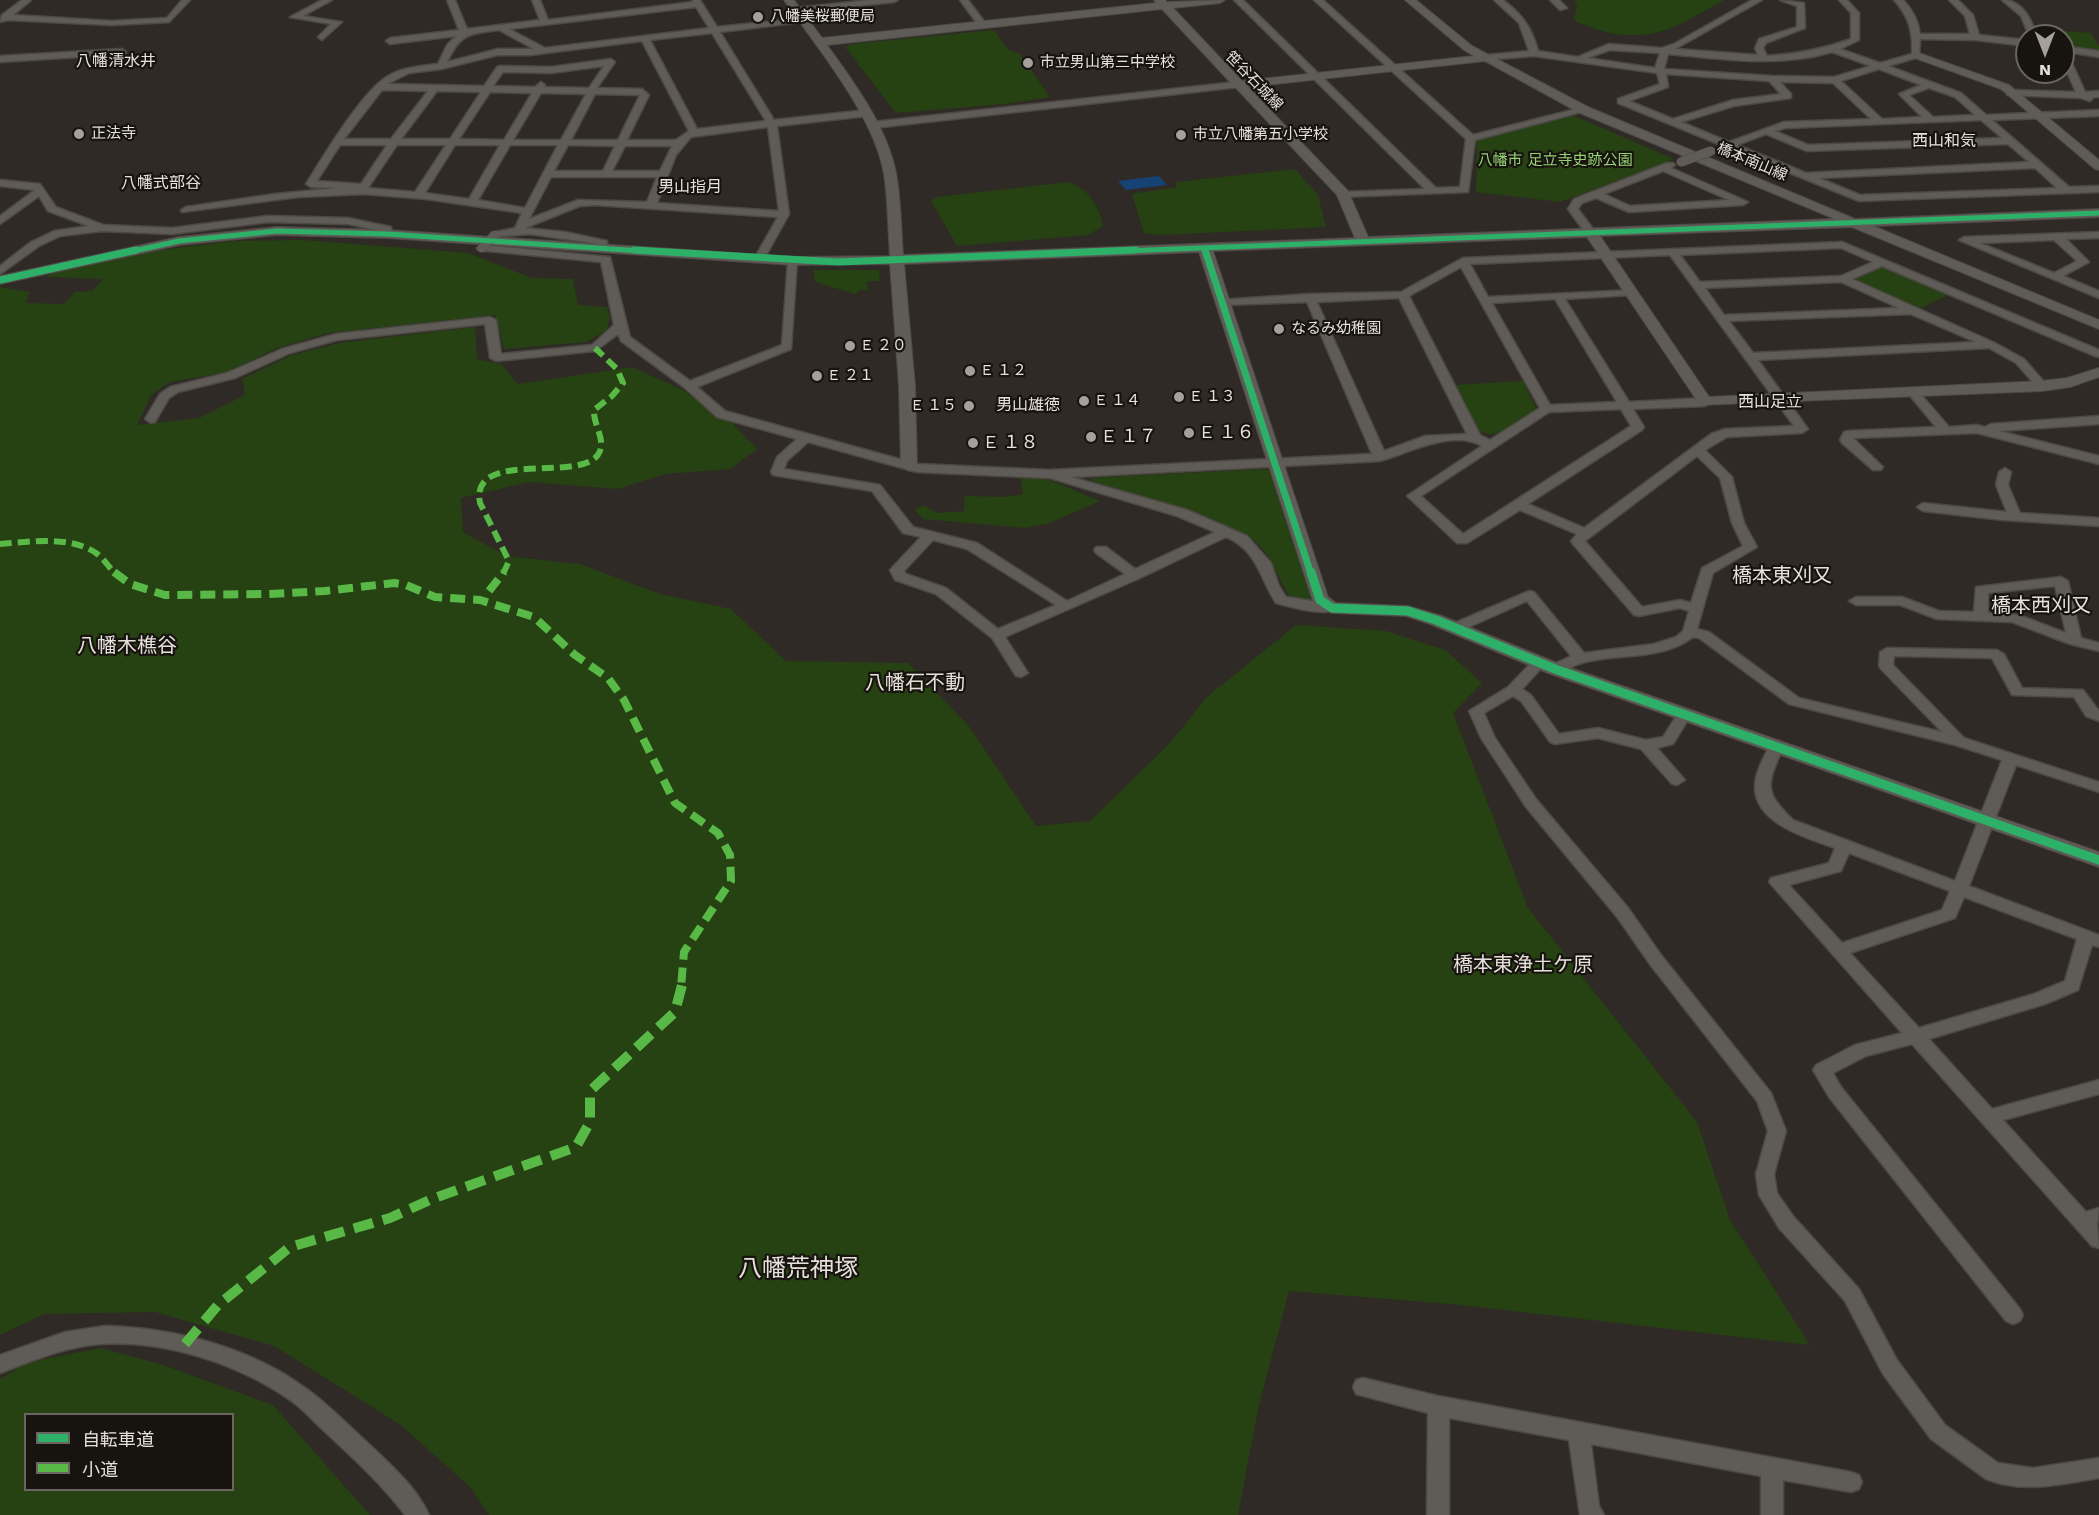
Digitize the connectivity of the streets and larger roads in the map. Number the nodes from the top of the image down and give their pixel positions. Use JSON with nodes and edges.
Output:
{"nodes":[{"id":1,"x":27,"y":0,"type":"edge"},
{"id":2,"x":186,"y":0,"type":"edge"},
{"id":3,"x":328,"y":0,"type":"edge"},
{"id":4,"x":451,"y":0,"type":"edge"},
{"id":5,"x":536,"y":0,"type":"edge"},
{"id":6,"x":894,"y":0,"type":"edge"},
{"id":7,"x":964,"y":0,"type":"edge"},
{"id":8,"x":1220,"y":0,"type":"edge"},
{"id":9,"x":1238,"y":0,"type":"edge"},
{"id":10,"x":1318,"y":0,"type":"edge"},
{"id":11,"x":1410,"y":0,"type":"edge"},
{"id":12,"x":1498,"y":0,"type":"edge"},
{"id":13,"x":1554,"y":0,"type":"edge"},
{"id":14,"x":1758,"y":0,"type":"edge"},
{"id":15,"x":1784,"y":0,"type":"edge"},
{"id":16,"x":1844,"y":0,"type":"edge"},
{"id":17,"x":1898,"y":0,"type":"edge"},
{"id":18,"x":1953,"y":0,"type":"edge"},
{"id":19,"x":2006,"y":0,"type":"edge"},
{"id":20,"x":697,"y":2,"type":"edge"},
{"id":21,"x":1161,"y":3,"type":"edge"},
{"id":22,"x":295,"y":7,"type":"dead end"},
{"id":23,"x":1563,"y":8,"type":"dead end"},
{"id":24,"x":311,"y":9,"type":"junction"},
{"id":25,"x":796,"y":10,"type":"edge"},
{"id":26,"x":3,"y":19,"type":"edge"},
{"id":27,"x":545,"y":22,"type":"junction"},
{"id":28,"x":982,"y":24,"type":"junction"},
{"id":29,"x":2028,"y":24,"type":"edge"},
{"id":30,"x":499,"y":27,"type":"junction"},
{"id":31,"x":714,"y":30,"type":"junction"},
{"id":32,"x":464,"y":32,"type":"junction"},
{"id":33,"x":1917,"y":36,"type":"junction"},
{"id":34,"x":322,"y":37,"type":"dead end"},
{"id":35,"x":1975,"y":37,"type":"junction"},
{"id":36,"x":645,"y":38,"type":"junction"},
{"id":37,"x":390,"y":41,"type":"dead end"},
{"id":38,"x":820,"y":42,"type":"junction"},
{"id":39,"x":2015,"y":42,"type":"edge"},
{"id":40,"x":1832,"y":49,"type":"junction"},
{"id":41,"x":1665,"y":50,"type":"junction"},
{"id":42,"x":543,"y":51,"type":"junction"},
{"id":43,"x":122,"y":52,"type":"dead end"},
{"id":44,"x":2075,"y":52,"type":"edge"},
{"id":45,"x":1534,"y":53,"type":"junction"},
{"id":46,"x":2099,"y":54,"type":"edge"},
{"id":47,"x":1916,"y":55,"type":"junction"},
{"id":48,"x":1486,"y":58,"type":"junction"},
{"id":49,"x":1764,"y":58,"type":"junction"},
{"id":50,"x":0,"y":59,"type":"edge"},
{"id":51,"x":1580,"y":59,"type":"junction"},
{"id":52,"x":441,"y":66,"type":"junction"},
{"id":53,"x":1878,"y":66,"type":"junction"},
{"id":54,"x":1393,"y":67,"type":"junction"},
{"id":55,"x":551,"y":70,"type":"junction"},
{"id":56,"x":1659,"y":71,"type":"junction"},
{"id":57,"x":1315,"y":76,"type":"junction"},
{"id":58,"x":1772,"y":79,"type":"junction"},
{"id":59,"x":2075,"y":79,"type":"edge"},
{"id":60,"x":1835,"y":80,"type":"junction"},
{"id":61,"x":1236,"y":85,"type":"junction"},
{"id":62,"x":1928,"y":85,"type":"junction"},
{"id":63,"x":379,"y":87,"type":"junction"},
{"id":64,"x":434,"y":88,"type":"junction"},
{"id":65,"x":486,"y":89,"type":"junction"},
{"id":66,"x":538,"y":90,"type":"junction"},
{"id":67,"x":592,"y":90,"type":"junction"},
{"id":68,"x":2010,"y":93,"type":"junction"},
{"id":69,"x":2099,"y":94,"type":"edge"},
{"id":70,"x":2082,"y":95,"type":"junction"},
{"id":71,"x":2099,"y":101,"type":"edge"},
{"id":72,"x":1584,"y":110,"type":"junction"},
{"id":73,"x":867,"y":114,"type":"junction"},
{"id":74,"x":2037,"y":115,"type":"junction"},
{"id":75,"x":2096,"y":115,"type":"edge"},
{"id":76,"x":1983,"y":117,"type":"junction"},
{"id":77,"x":1930,"y":119,"type":"junction"},
{"id":78,"x":1879,"y":121,"type":"junction"},
{"id":79,"x":1673,"y":122,"type":"junction"},
{"id":80,"x":772,"y":124,"type":"junction"},
{"id":81,"x":873,"y":125,"type":"junction"},
{"id":82,"x":1766,"y":130,"type":"junction"},
{"id":83,"x":694,"y":132,"type":"junction"},
{"id":84,"x":1471,"y":138,"type":"junction"},
{"id":85,"x":337,"y":141,"type":"junction"},
{"id":86,"x":2010,"y":141,"type":"junction"},
{"id":87,"x":394,"y":142,"type":"junction"},
{"id":88,"x":451,"y":142,"type":"junction"},
{"id":89,"x":506,"y":143,"type":"junction"},
{"id":90,"x":565,"y":143,"type":"junction"},
{"id":91,"x":623,"y":143,"type":"junction"},
{"id":92,"x":678,"y":143,"type":"junction"},
{"id":93,"x":1729,"y":145,"type":"junction"},
{"id":94,"x":2037,"y":165,"type":"junction"},
{"id":95,"x":2099,"y":166,"type":"edge"},
{"id":96,"x":1663,"y":168,"type":"junction"},
{"id":97,"x":549,"y":174,"type":"junction"},
{"id":98,"x":606,"y":174,"type":"junction"},
{"id":99,"x":663,"y":174,"type":"junction"},
{"id":100,"x":1805,"y":176,"type":"junction"},
{"id":101,"x":0,"y":183,"type":"edge"},
{"id":102,"x":363,"y":189,"type":"junction"},
{"id":103,"x":2099,"y":189,"type":"edge"},
{"id":104,"x":41,"y":190,"type":"junction"},
{"id":105,"x":2066,"y":190,"type":"junction"},
{"id":106,"x":1434,"y":192,"type":"junction"},
{"id":107,"x":419,"y":194,"type":"junction"},
{"id":108,"x":1596,"y":194,"type":"junction"},
{"id":109,"x":1342,"y":195,"type":"junction"},
{"id":110,"x":472,"y":201,"type":"junction"},
{"id":111,"x":651,"y":206,"type":"junction"},
{"id":112,"x":186,"y":210,"type":"dead end"},
{"id":113,"x":528,"y":211,"type":"junction"},
{"id":114,"x":784,"y":213,"type":"junction"},
{"id":115,"x":2099,"y":213,"type":"edge"},
{"id":116,"x":0,"y":221,"type":"edge"},
{"id":117,"x":1854,"y":223,"type":"junction"},
{"id":118,"x":102,"y":228,"type":"junction"},
{"id":119,"x":519,"y":229,"type":"junction"},
{"id":120,"x":1591,"y":233,"type":"junction"},
{"id":121,"x":387,"y":234,"type":"junction"},
{"id":122,"x":2099,"y":234,"type":"edge"},
{"id":123,"x":2056,"y":236,"type":"junction"},
{"id":124,"x":1363,"y":242,"type":"junction"},
{"id":125,"x":600,"y":247,"type":"junction"},
{"id":126,"x":1205,"y":249,"type":"junction"},
{"id":127,"x":1673,"y":252,"type":"junction"},
{"id":128,"x":1606,"y":255,"type":"junction"},
{"id":129,"x":759,"y":259,"type":"junction"},
{"id":130,"x":793,"y":261,"type":"junction"},
{"id":131,"x":897,"y":261,"type":"junction"},
{"id":132,"x":1463,"y":261,"type":"junction"},
{"id":133,"x":1881,"y":261,"type":"junction"},
{"id":134,"x":0,"y":271,"type":"edge"},
{"id":135,"x":2053,"y":277,"type":"junction"},
{"id":136,"x":1843,"y":279,"type":"junction"},
{"id":137,"x":0,"y":280,"type":"edge"},
{"id":138,"x":1696,"y":285,"type":"junction"},
{"id":139,"x":1631,"y":292,"type":"junction"},
{"id":140,"x":1404,"y":295,"type":"junction"},
{"id":141,"x":2099,"y":295,"type":"edge"},
{"id":142,"x":1558,"y":296,"type":"junction"},
{"id":143,"x":1310,"y":297,"type":"junction"},
{"id":144,"x":1485,"y":300,"type":"junction"},
{"id":145,"x":1222,"y":302,"type":"junction"},
{"id":146,"x":1914,"y":311,"type":"junction"},
{"id":147,"x":1721,"y":318,"type":"junction"},
{"id":148,"x":2099,"y":325,"type":"edge"},
{"id":149,"x":620,"y":326,"type":"junction"},
{"id":150,"x":1991,"y":345,"type":"junction"},
{"id":151,"x":2099,"y":354,"type":"edge"},
{"id":152,"x":1750,"y":357,"type":"junction"},
{"id":153,"x":2099,"y":372,"type":"edge"},
{"id":154,"x":689,"y":386,"type":"junction"},
{"id":155,"x":2042,"y":386,"type":"junction"},
{"id":156,"x":1913,"y":392,"type":"junction"},
{"id":157,"x":1780,"y":398,"type":"junction"},
{"id":158,"x":1705,"y":402,"type":"junction"},
{"id":159,"x":1625,"y":406,"type":"junction"},
{"id":160,"x":1546,"y":410,"type":"junction"},
{"id":161,"x":151,"y":418,"type":"dead end"},
{"id":162,"x":2099,"y":420,"type":"edge"},
{"id":163,"x":1977,"y":429,"type":"junction"},
{"id":164,"x":1944,"y":430,"type":"junction"},
{"id":165,"x":1475,"y":437,"type":"junction"},
{"id":166,"x":805,"y":438,"type":"junction"},
{"id":167,"x":1490,"y":445,"type":"junction"},
{"id":168,"x":1698,"y":450,"type":"junction"},
{"id":169,"x":1380,"y":457,"type":"junction"},
{"id":170,"x":2099,"y":460,"type":"edge"},
{"id":171,"x":1274,"y":461,"type":"junction"},
{"id":172,"x":909,"y":466,"type":"junction"},
{"id":173,"x":1877,"y":467,"type":"dead end"},
{"id":174,"x":2004,"y":472,"type":"dead end"},
{"id":175,"x":1049,"y":474,"type":"junction"},
{"id":176,"x":1519,"y":505,"type":"junction"},
{"id":177,"x":1923,"y":507,"type":"dead end"},
{"id":178,"x":2015,"y":516,"type":"junction"},
{"id":179,"x":2099,"y":522,"type":"edge"},
{"id":180,"x":1226,"y":532,"type":"junction"},
{"id":181,"x":1585,"y":533,"type":"junction"},
{"id":182,"x":930,"y":536,"type":"junction"},
{"id":183,"x":1101,"y":550,"type":"dead end"},
{"id":184,"x":1135,"y":575,"type":"junction"},
{"id":185,"x":1856,"y":601,"type":"dead end"},
{"id":186,"x":1066,"y":606,"type":"junction"},
{"id":187,"x":1332,"y":608,"type":"junction"},
{"id":188,"x":1695,"y":608,"type":"junction"},
{"id":189,"x":1981,"y":616,"type":"junction"},
{"id":190,"x":1455,"y":628,"type":"junction"},
{"id":191,"x":1690,"y":632,"type":"junction"},
{"id":192,"x":998,"y":635,"type":"junction"},
{"id":193,"x":2075,"y":641,"type":"junction"},
{"id":194,"x":2099,"y":647,"type":"edge"},
{"id":195,"x":1580,"y":658,"type":"junction"},
{"id":196,"x":1547,"y":666,"type":"junction"},
{"id":197,"x":1021,"y":673,"type":"dead end"},
{"id":198,"x":1513,"y":690,"type":"junction"},
{"id":199,"x":1684,"y":715,"type":"junction"},
{"id":200,"x":2099,"y":716,"type":"edge"},
{"id":201,"x":1959,"y":741,"type":"junction"},
{"id":202,"x":1646,"y":745,"type":"junction"},
{"id":203,"x":1776,"y":747,"type":"junction"},
{"id":204,"x":2011,"y":758,"type":"junction"},
{"id":205,"x":1677,"y":780,"type":"dead end"},
{"id":206,"x":2099,"y":787,"type":"edge"},
{"id":207,"x":1988,"y":821,"type":"junction"},
{"id":208,"x":1844,"y":846,"type":"junction"},
{"id":209,"x":2099,"y":860,"type":"edge"},
{"id":210,"x":1960,"y":890,"type":"junction"},
{"id":211,"x":2093,"y":939,"type":"edge"},
{"id":212,"x":1839,"y":951,"type":"junction"},
{"id":213,"x":1916,"y":1036,"type":"junction"},
{"id":214,"x":2099,"y":1087,"type":"edge"},
{"id":215,"x":1988,"y":1117,"type":"junction"},
{"id":216,"x":2090,"y":1219,"type":"edge"},
{"id":217,"x":2099,"y":1240,"type":"edge"},
{"id":218,"x":2013,"y":1315,"type":"dead end"},
{"id":219,"x":0,"y":1364,"type":"edge"},
{"id":220,"x":1363,"y":1387,"type":"dead end"},
{"id":221,"x":1438,"y":1406,"type":"junction"},
{"id":222,"x":1579,"y":1432,"type":"junction"},
{"id":223,"x":1772,"y":1468,"type":"junction"},
{"id":224,"x":2099,"y":1468,"type":"edge"},
{"id":225,"x":1851,"y":1482,"type":"dead end"},
{"id":226,"x":418,"y":1515,"type":"edge"},
{"id":227,"x":1438,"y":1515,"type":"edge"},
{"id":228,"x":1593,"y":1515,"type":"edge"},
{"id":229,"x":1772,"y":1515,"type":"edge"}],
"edges":[{"from":1,"to":26,"type":"street"},
{"from":2,"to":26,"type":"street"},
{"from":3,"to":24,"type":"street"},
{"from":4,"to":32,"type":"street"},
{"from":5,"to":27,"type":"street"},
{"from":6,"to":25,"type":"street"},
{"from":7,"to":28,"type":"street"},
{"from":8,"to":21,"type":"street"},
{"from":9,"to":57,"type":"street"},
{"from":10,"to":54,"type":"street"},
{"from":11,"to":48,"type":"street","name":"橋本南山線"},
{"from":12,"to":45,"type":"street"},
{"from":13,"to":23,"type":"street"},
{"from":14,"to":41,"type":"street"},
{"from":15,"to":49,"type":"street"},
{"from":16,"to":40,"type":"street"},
{"from":17,"to":33,"type":"street"},
{"from":18,"to":35,"type":"street"},
{"from":19,"to":29,"type":"street"},
{"from":20,"to":27,"type":"street"},
{"from":20,"to":31,"type":"street"},
{"from":21,"to":28,"type":"street"},
{"from":21,"to":61,"type":"street","name":"笹谷石城線"},
{"from":22,"to":24,"type":"street"},
{"from":24,"to":34,"type":"street"},
{"from":25,"to":31,"type":"street"},
{"from":25,"to":38,"type":"street"},
{"from":27,"to":30,"type":"street"},
{"from":28,"to":38,"type":"street"},
{"from":30,"to":32,"type":"street"},
{"from":30,"to":42,"type":"street"},
{"from":31,"to":36,"type":"street"},
{"from":31,"to":80,"type":"street"},
{"from":32,"to":37,"type":"street"},
{"from":32,"to":52,"type":"street"},
{"from":33,"to":35,"type":"street"},
{"from":33,"to":47,"type":"street"},
{"from":35,"to":39,"type":"street"},
{"from":36,"to":42,"type":"street"},
{"from":36,"to":83,"type":"street"},
{"from":38,"to":73,"type":"street"},
{"from":40,"to":49,"type":"street"},
{"from":40,"to":53,"type":"street"},
{"from":41,"to":49,"type":"street"},
{"from":41,"to":51,"type":"street"},
{"from":41,"to":56,"type":"street"},
{"from":42,"to":52,"type":"street"},
{"from":43,"to":50,"type":"street"},
{"from":44,"to":46,"type":"street"},
{"from":45,"to":48,"type":"street"},
{"from":45,"to":51,"type":"street"},
{"from":47,"to":53,"type":"street"},
{"from":47,"to":68,"type":"street"},
{"from":48,"to":54,"type":"street"},
{"from":48,"to":72,"type":"street","name":"橋本南山線"},
{"from":51,"to":56,"type":"street"},
{"from":52,"to":63,"type":"street"},
{"from":53,"to":60,"type":"street"},
{"from":53,"to":62,"type":"street"},
{"from":54,"to":57,"type":"street"},
{"from":54,"to":84,"type":"street"},
{"from":55,"to":65,"type":"street"},
{"from":55,"to":66,"type":"street"},
{"from":55,"to":67,"type":"street"},
{"from":56,"to":58,"type":"street"},
{"from":56,"to":79,"type":"street"},
{"from":57,"to":61,"type":"street"},
{"from":57,"to":106,"type":"street"},
{"from":58,"to":60,"type":"street"},
{"from":58,"to":79,"type":"street"},
{"from":59,"to":70,"type":"street"},
{"from":60,"to":78,"type":"street"},
{"from":61,"to":81,"type":"street"},
{"from":61,"to":109,"type":"street","name":"笹谷石城線"},
{"from":62,"to":76,"type":"street"},
{"from":62,"to":77,"type":"street"},
{"from":63,"to":64,"type":"street"},
{"from":63,"to":85,"type":"street"},
{"from":64,"to":65,"type":"street"},
{"from":64,"to":87,"type":"street"},
{"from":65,"to":66,"type":"street"},
{"from":65,"to":88,"type":"street"},
{"from":66,"to":67,"type":"street"},
{"from":66,"to":89,"type":"street"},
{"from":67,"to":90,"type":"street"},
{"from":67,"to":91,"type":"street"},
{"from":68,"to":70,"type":"street"},
{"from":68,"to":74,"type":"street"},
{"from":69,"to":70,"type":"street"},
{"from":70,"to":71,"type":"street"},
{"from":72,"to":84,"type":"street"},
{"from":72,"to":117,"type":"street","name":"橋本南山線"},
{"from":73,"to":80,"type":"street"},
{"from":73,"to":81,"type":"street"},
{"from":74,"to":75,"type":"street"},
{"from":74,"to":76,"type":"street"},
{"from":74,"to":95,"type":"street"},
{"from":76,"to":77,"type":"street"},
{"from":76,"to":86,"type":"street"},
{"from":77,"to":78,"type":"street"},
{"from":78,"to":82,"type":"street"},
{"from":79,"to":93,"type":"street"},
{"from":80,"to":83,"type":"street"},
{"from":80,"to":114,"type":"street"},
{"from":81,"to":131,"type":"street"},
{"from":82,"to":86,"type":"street"},
{"from":82,"to":93,"type":"street"},
{"from":83,"to":92,"type":"street"},
{"from":84,"to":106,"type":"street"},
{"from":85,"to":87,"type":"street"},
{"from":85,"to":102,"type":"street"},
{"from":86,"to":94,"type":"street"},
{"from":87,"to":88,"type":"street"},
{"from":87,"to":102,"type":"street"},
{"from":88,"to":89,"type":"street"},
{"from":88,"to":107,"type":"street"},
{"from":89,"to":90,"type":"street"},
{"from":89,"to":110,"type":"street"},
{"from":90,"to":91,"type":"street"},
{"from":90,"to":97,"type":"street"},
{"from":91,"to":92,"type":"street"},
{"from":91,"to":98,"type":"street"},
{"from":92,"to":99,"type":"street"},
{"from":93,"to":96,"type":"street","bridge":true},
{"from":93,"to":100,"type":"street"},
{"from":94,"to":100,"type":"street"},
{"from":94,"to":105,"type":"street"},
{"from":96,"to":108,"type":"street"},
{"from":96,"to":108,"type":"street"},
{"from":97,"to":98,"type":"street"},
{"from":97,"to":113,"type":"street"},
{"from":98,"to":99,"type":"street"},
{"from":99,"to":111,"type":"street"},
{"from":100,"to":105,"type":"street"},
{"from":101,"to":104,"type":"street"},
{"from":102,"to":107,"type":"street"},
{"from":102,"to":112,"type":"street"},
{"from":103,"to":105,"type":"street"},
{"from":104,"to":116,"type":"street"},
{"from":104,"to":118,"type":"street"},
{"from":106,"to":109,"type":"street"},
{"from":107,"to":110,"type":"street"},
{"from":108,"to":120,"type":"street"},
{"from":109,"to":124,"type":"street","name":"笹谷石城線"},
{"from":110,"to":113,"type":"street"},
{"from":111,"to":114,"type":"street"},
{"from":111,"to":119,"type":"street"},
{"from":113,"to":119,"type":"street"},
{"from":114,"to":129,"type":"street"},
{"from":115,"to":117,"type":"street"},
{"from":117,"to":120,"type":"street"},
{"from":117,"to":148,"type":"street","name":"橋本南山線"},
{"from":118,"to":121,"type":"street"},
{"from":118,"to":134,"type":"street"},
{"from":119,"to":125,"type":"street"},
{"from":119,"to":149,"type":"street","bridge":true},
{"from":120,"to":124,"type":"street"},
{"from":120,"to":128,"type":"street"},
{"from":121,"to":125,"type":"street"},
{"from":121,"to":137,"type":"street"},
{"from":122,"to":123,"type":"street"},
{"from":123,"to":135,"type":"street"},
{"from":123,"to":135,"type":"street"},
{"from":124,"to":126,"type":"street"},
{"from":125,"to":129,"type":"street"},
{"from":126,"to":131,"type":"street"},
{"from":126,"to":145,"type":"street"},
{"from":127,"to":128,"type":"street"},
{"from":127,"to":133,"type":"street"},
{"from":127,"to":138,"type":"street"},
{"from":128,"to":132,"type":"street"},
{"from":128,"to":139,"type":"street"},
{"from":129,"to":130,"type":"street"},
{"from":130,"to":131,"type":"street"},
{"from":130,"to":154,"type":"street"},
{"from":131,"to":172,"type":"street"},
{"from":132,"to":140,"type":"street"},
{"from":132,"to":144,"type":"street"},
{"from":133,"to":136,"type":"street"},
{"from":133,"to":151,"type":"street"},
{"from":135,"to":141,"type":"street"},
{"from":136,"to":138,"type":"street"},
{"from":136,"to":146,"type":"street"},
{"from":138,"to":147,"type":"street"},
{"from":139,"to":142,"type":"street"},
{"from":139,"to":158,"type":"street"},
{"from":140,"to":143,"type":"street"},
{"from":140,"to":165,"type":"street"},
{"from":142,"to":144,"type":"street"},
{"from":142,"to":159,"type":"street"},
{"from":143,"to":145,"type":"street"},
{"from":143,"to":169,"type":"street"},
{"from":144,"to":160,"type":"street"},
{"from":145,"to":171,"type":"street"},
{"from":146,"to":147,"type":"street"},
{"from":146,"to":150,"type":"street"},
{"from":147,"to":152,"type":"street"},
{"from":149,"to":154,"type":"street"},
{"from":149,"to":161,"type":"street"},
{"from":150,"to":152,"type":"street"},
{"from":150,"to":155,"type":"street"},
{"from":152,"to":157,"type":"street"},
{"from":153,"to":155,"type":"street"},
{"from":154,"to":166,"type":"street"},
{"from":155,"to":156,"type":"street"},
{"from":156,"to":157,"type":"street"},
{"from":156,"to":164,"type":"street"},
{"from":157,"to":158,"type":"street"},
{"from":157,"to":168,"type":"street"},
{"from":158,"to":159,"type":"street"},
{"from":159,"to":160,"type":"street"},
{"from":159,"to":176,"type":"street"},
{"from":160,"to":167,"type":"street"},
{"from":162,"to":163,"type":"street"},
{"from":163,"to":164,"type":"street"},
{"from":163,"to":170,"type":"street"},
{"from":164,"to":173,"type":"street"},
{"from":165,"to":167,"type":"street"},
{"from":165,"to":169,"type":"street"},
{"from":166,"to":172,"type":"street"},
{"from":166,"to":182,"type":"street"},
{"from":167,"to":176,"type":"street"},
{"from":168,"to":181,"type":"street"},
{"from":168,"to":188,"type":"street"},
{"from":169,"to":171,"type":"street"},
{"from":171,"to":175,"type":"street"},
{"from":171,"to":187,"type":"street"},
{"from":172,"to":175,"type":"street"},
{"from":174,"to":178,"type":"street"},
{"from":175,"to":180,"type":"street"},
{"from":176,"to":181,"type":"street"},
{"from":177,"to":178,"type":"street"},
{"from":178,"to":179,"type":"street"},
{"from":180,"to":184,"type":"street"},
{"from":180,"to":187,"type":"street"},
{"from":181,"to":188,"type":"street"},
{"from":182,"to":186,"type":"street"},
{"from":182,"to":192,"type":"street"},
{"from":183,"to":184,"type":"street"},
{"from":184,"to":186,"type":"street"},
{"from":185,"to":189,"type":"street"},
{"from":186,"to":192,"type":"street"},
{"from":187,"to":190,"type":"street"},
{"from":188,"to":191,"type":"street"},
{"from":189,"to":193,"type":"street"},
{"from":189,"to":193,"type":"street"},
{"from":190,"to":195,"type":"street"},
{"from":190,"to":196,"type":"street"},
{"from":191,"to":195,"type":"street"},
{"from":191,"to":201,"type":"street"},
{"from":192,"to":197,"type":"street"},
{"from":193,"to":194,"type":"street"},
{"from":195,"to":196,"type":"street"},
{"from":196,"to":198,"type":"street"},
{"from":196,"to":199,"type":"street"},
{"from":198,"to":202,"type":"street"},
{"from":198,"to":224,"type":"street"},
{"from":199,"to":202,"type":"street"},
{"from":199,"to":203,"type":"street"},
{"from":200,"to":201,"type":"street"},
{"from":201,"to":204,"type":"street"},
{"from":202,"to":205,"type":"street"},
{"from":203,"to":207,"type":"street"},
{"from":203,"to":208,"type":"street"},
{"from":204,"to":206,"type":"street"},
{"from":204,"to":207,"type":"street"},
{"from":207,"to":209,"type":"street"},
{"from":207,"to":210,"type":"street"},
{"from":208,"to":210,"type":"street"},
{"from":208,"to":212,"type":"street"},
{"from":210,"to":211,"type":"street"},
{"from":210,"to":212,"type":"street"},
{"from":211,"to":213,"type":"street"},
{"from":212,"to":213,"type":"street"},
{"from":213,"to":215,"type":"street"},
{"from":213,"to":218,"type":"street"},
{"from":214,"to":215,"type":"street"},
{"from":215,"to":216,"type":"street"},
{"from":216,"to":217,"type":"street"},
{"from":219,"to":226,"type":"street"},
{"from":220,"to":221,"type":"street"},
{"from":221,"to":222,"type":"street"},
{"from":221,"to":227,"type":"street"},
{"from":222,"to":223,"type":"street"},
{"from":222,"to":228,"type":"street"},
{"from":223,"to":225,"type":"street"},
{"from":223,"to":229,"type":"street"}]}
